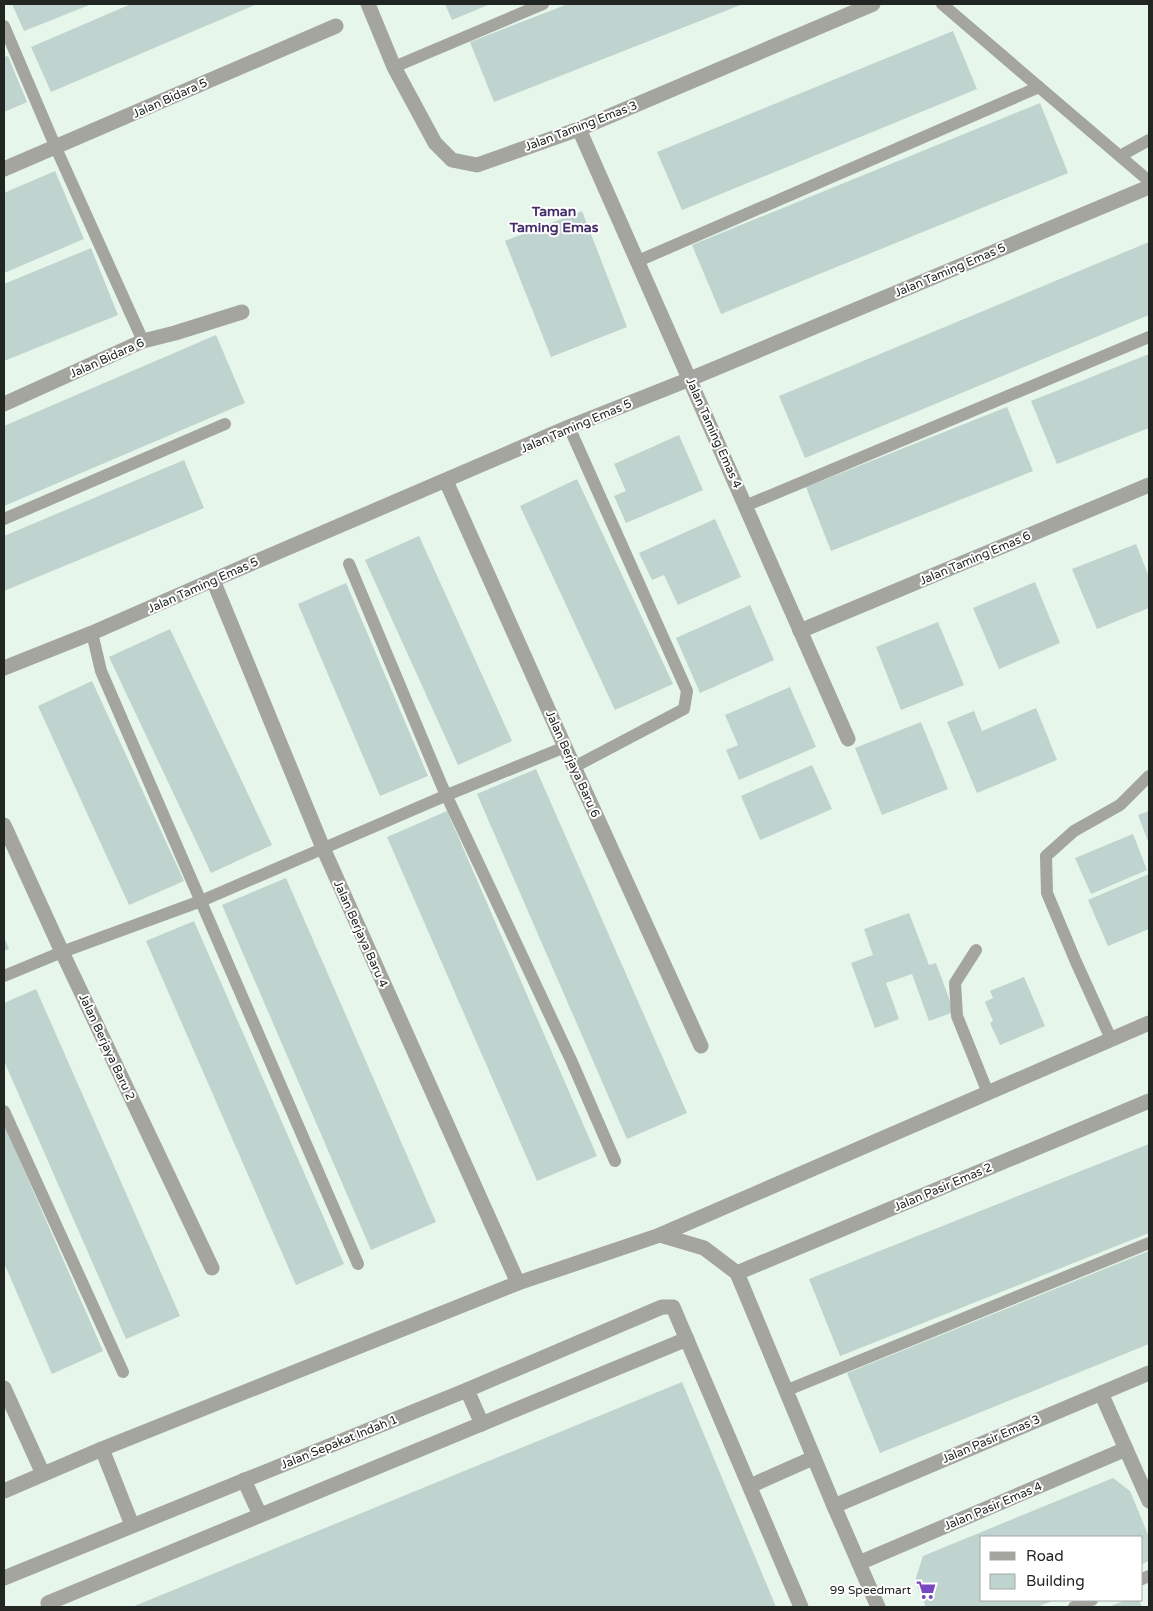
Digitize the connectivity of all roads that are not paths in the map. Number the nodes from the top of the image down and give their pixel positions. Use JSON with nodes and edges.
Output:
{"nodes":[{"id":1,"x":368,"y":4,"type":"edge"},
{"id":2,"x":543,"y":4,"type":"edge"},
{"id":3,"x":873,"y":4,"type":"edge"},
{"id":4,"x":942,"y":4,"type":"edge"},
{"id":5,"x":4,"y":26,"type":"edge"},
{"id":6,"x":336,"y":26,"type":"dead end"},
{"id":7,"x":394,"y":67,"type":"junction"},
{"id":8,"x":1038,"y":86,"type":"junction"},
{"id":9,"x":580,"y":129,"type":"junction"},
{"id":10,"x":1149,"y":140,"type":"edge"},
{"id":11,"x":56,"y":148,"type":"junction"},
{"id":12,"x":1120,"y":156,"type":"junction"},
{"id":13,"x":4,"y":169,"type":"edge"},
{"id":14,"x":1149,"y":181,"type":"edge"},
{"id":15,"x":1149,"y":187,"type":"edge"},
{"id":16,"x":638,"y":261,"type":"junction"},
{"id":17,"x":242,"y":312,"type":"dead end"},
{"id":18,"x":1149,"y":337,"type":"edge"},
{"id":19,"x":143,"y":341,"type":"junction"},
{"id":20,"x":690,"y":379,"type":"junction"},
{"id":21,"x":4,"y":404,"type":"edge"},
{"id":22,"x":225,"y":424,"type":"dead end"},
{"id":23,"x":569,"y":427,"type":"junction"},
{"id":24,"x":446,"y":481,"type":"junction"},
{"id":25,"x":1149,"y":485,"type":"edge"},
{"id":26,"x":746,"y":506,"type":"junction"},
{"id":27,"x":4,"y":519,"type":"edge"},
{"id":28,"x":349,"y":564,"type":"dead end"},
{"id":29,"x":213,"y":580,"type":"junction"},
{"id":30,"x":800,"y":631,"type":"junction"},
{"id":31,"x":92,"y":633,"type":"junction"},
{"id":32,"x":4,"y":668,"type":"edge"},
{"id":33,"x":848,"y":739,"type":"dead end"},
{"id":34,"x":565,"y":747,"type":"junction"},
{"id":35,"x":574,"y":767,"type":"junction"},
{"id":36,"x":1149,"y":776,"type":"edge"},
{"id":37,"x":446,"y":795,"type":"junction"},
{"id":38,"x":4,"y":825,"type":"edge"},
{"id":39,"x":323,"y":848,"type":"junction"},
{"id":40,"x":201,"y":901,"type":"junction"},
{"id":41,"x":976,"y":950,"type":"dead end"},
{"id":42,"x":62,"y":952,"type":"junction"},
{"id":43,"x":4,"y":976,"type":"edge"},
{"id":44,"x":1149,"y":1023,"type":"edge"},
{"id":45,"x":1111,"y":1039,"type":"junction"},
{"id":46,"x":701,"y":1046,"type":"dead end"},
{"id":47,"x":988,"y":1093,"type":"junction"},
{"id":48,"x":1149,"y":1100,"type":"edge"},
{"id":49,"x":4,"y":1111,"type":"edge"},
{"id":50,"x":615,"y":1161,"type":"dead end"},
{"id":51,"x":660,"y":1235,"type":"junction"},
{"id":52,"x":1149,"y":1243,"type":"edge"},
{"id":53,"x":358,"y":1264,"type":"dead end"},
{"id":54,"x":212,"y":1268,"type":"dead end"},
{"id":55,"x":737,"y":1273,"type":"junction"},
{"id":56,"x":518,"y":1283,"type":"junction"},
{"id":57,"x":687,"y":1339,"type":"junction"},
{"id":58,"x":123,"y":1372,"type":"dead end"},
{"id":59,"x":1149,"y":1373,"type":"edge"},
{"id":60,"x":467,"y":1390,"type":"junction"},
{"id":61,"x":785,"y":1391,"type":"junction"},
{"id":62,"x":1101,"y":1393,"type":"junction"},
{"id":63,"x":6,"y":1396,"type":"edge"},
{"id":64,"x":482,"y":1424,"type":"junction"},
{"id":65,"x":102,"y":1449,"type":"junction"},
{"id":66,"x":1126,"y":1449,"type":"junction"},
{"id":67,"x":813,"y":1458,"type":"junction"},
{"id":68,"x":43,"y":1474,"type":"junction"},
{"id":69,"x":244,"y":1480,"type":"junction"},
{"id":70,"x":750,"y":1486,"type":"junction"},
{"id":71,"x":4,"y":1491,"type":"edge"},
{"id":72,"x":1149,"y":1501,"type":"edge"},
{"id":73,"x":834,"y":1506,"type":"junction"},
{"id":74,"x":260,"y":1515,"type":"junction"},
{"id":75,"x":132,"y":1525,"type":"junction"},
{"id":76,"x":859,"y":1563,"type":"junction"},
{"id":77,"x":4,"y":1578,"type":"edge"},
{"id":78,"x":1089,"y":1601,"type":"edge"},
{"id":79,"x":49,"y":1607,"type":"edge"},
{"id":80,"x":801,"y":1607,"type":"edge"},
{"id":81,"x":878,"y":1607,"type":"edge"},
{"id":82,"x":1074,"y":1607,"type":"edge"}],
"edges":[{"from":1,"to":7,"type":"street","name":"Jalan Taming Emas 3"},
{"from":2,"to":7,"type":"lane"},
{"from":3,"to":9,"type":"street","name":"Jalan Taming Emas 3"},
{"from":4,"to":8,"type":"lane"},
{"from":5,"to":11,"type":"lane"},
{"from":6,"to":11,"type":"street","name":"Jalan Bidara 5"},
{"from":7,"to":9,"type":"street","name":"Jalan Taming Emas 3"},
{"from":8,"to":12,"type":"lane"},
{"from":8,"to":16,"type":"lane"},
{"from":9,"to":16,"type":"street","name":"Jalan Taming Emas 4"},
{"from":10,"to":12,"type":"lane"},
{"from":11,"to":13,"type":"street","name":"Jalan Bidara 5"},
{"from":11,"to":19,"type":"lane"},
{"from":12,"to":14,"type":"lane"},
{"from":15,"to":20,"type":"street","name":"Jalan Taming Emas 5"},
{"from":16,"to":20,"type":"street","name":"Jalan Taming Emas 4"},
{"from":17,"to":19,"type":"street","name":"Jalan Bidara 6"},
{"from":18,"to":26,"type":"lane"},
{"from":19,"to":21,"type":"street","name":"Jalan Bidara 6"},
{"from":20,"to":23,"type":"street","name":"Jalan Taming Emas 5"},
{"from":20,"to":26,"type":"street","name":"Jalan Taming Emas 4"},
{"from":22,"to":27,"type":"lane"},
{"from":23,"to":24,"type":"street","name":"Jalan Taming Emas 5"},
{"from":23,"to":35,"type":"lane"},
{"from":24,"to":29,"type":"street","name":"Jalan Taming Emas 5"},
{"from":24,"to":34,"type":"street","name":"Jalan Berjaya Baru 6"},
{"from":25,"to":30,"type":"street","name":"Jalan Taming Emas 6"},
{"from":26,"to":30,"type":"street","name":"Jalan Taming Emas 4"},
{"from":28,"to":37,"type":"lane"},
{"from":29,"to":31,"type":"street","name":"Jalan Taming Emas 5"},
{"from":29,"to":39,"type":"street","name":"Jalan Berjaya Baru 4"},
{"from":30,"to":33,"type":"street","name":"Jalan Taming Emas 4"},
{"from":31,"to":32,"type":"street","name":"Jalan Taming Emas 5"},
{"from":31,"to":40,"type":"lane"},
{"from":34,"to":35,"type":"street","name":"Jalan Berjaya Baru 6"},
{"from":34,"to":37,"type":"lane"},
{"from":35,"to":46,"type":"street","name":"Jalan Berjaya Baru 6"},
{"from":36,"to":45,"type":"lane"},
{"from":37,"to":39,"type":"lane"},
{"from":37,"to":50,"type":"lane"},
{"from":38,"to":42,"type":"street","name":"Jalan Berjaya Baru 2"},
{"from":39,"to":40,"type":"lane"},
{"from":39,"to":56,"type":"street","name":"Jalan Berjaya Baru 4"},
{"from":40,"to":42,"type":"lane"},
{"from":40,"to":53,"type":"lane"},
{"from":41,"to":47,"type":"lane"},
{"from":42,"to":43,"type":"lane"},
{"from":42,"to":54,"type":"street","name":"Jalan Berjaya Baru 2"},
{"from":44,"to":45,"type":"street"},
{"from":45,"to":47,"type":"street"},
{"from":47,"to":51,"type":"street"},
{"from":48,"to":55,"type":"street","name":"Jalan Pasir Emas 2"},
{"from":49,"to":58,"type":"lane"},
{"from":51,"to":55,"type":"street"},
{"from":51,"to":56,"type":"street"},
{"from":52,"to":61,"type":"lane"},
{"from":55,"to":61,"type":"street"},
{"from":56,"to":65,"type":"street"},
{"from":57,"to":60,"type":"street","name":"Jalan Sepakat Indah 1"},
{"from":57,"to":64,"type":"street"},
{"from":57,"to":70,"type":"street"},
{"from":59,"to":62,"type":"street","name":"Jalan Pasir Emas 3"},
{"from":60,"to":64,"type":"street"},
{"from":60,"to":69,"type":"street","name":"Jalan Sepakat Indah 1"},
{"from":61,"to":67,"type":"street"},
{"from":62,"to":66,"type":"street"},
{"from":62,"to":73,"type":"street","name":"Jalan Pasir Emas 3"},
{"from":63,"to":68,"type":"street"},
{"from":64,"to":74,"type":"street"},
{"from":65,"to":68,"type":"street"},
{"from":65,"to":75,"type":"street"},
{"from":66,"to":72,"type":"street"},
{"from":66,"to":76,"type":"street","name":"Jalan Pasir Emas 4"},
{"from":67,"to":70,"type":"street"},
{"from":67,"to":73,"type":"street"},
{"from":68,"to":71,"type":"street"},
{"from":69,"to":74,"type":"street"},
{"from":69,"to":75,"type":"street","name":"Jalan Sepakat Indah 1"},
{"from":70,"to":80,"type":"street"},
{"from":73,"to":76,"type":"street"},
{"from":74,"to":79,"type":"street"},
{"from":75,"to":77,"type":"street","name":"Jalan Sepakat Indah 1"},
{"from":76,"to":81,"type":"street"},
{"from":78,"to":82,"type":"lane"}]}
